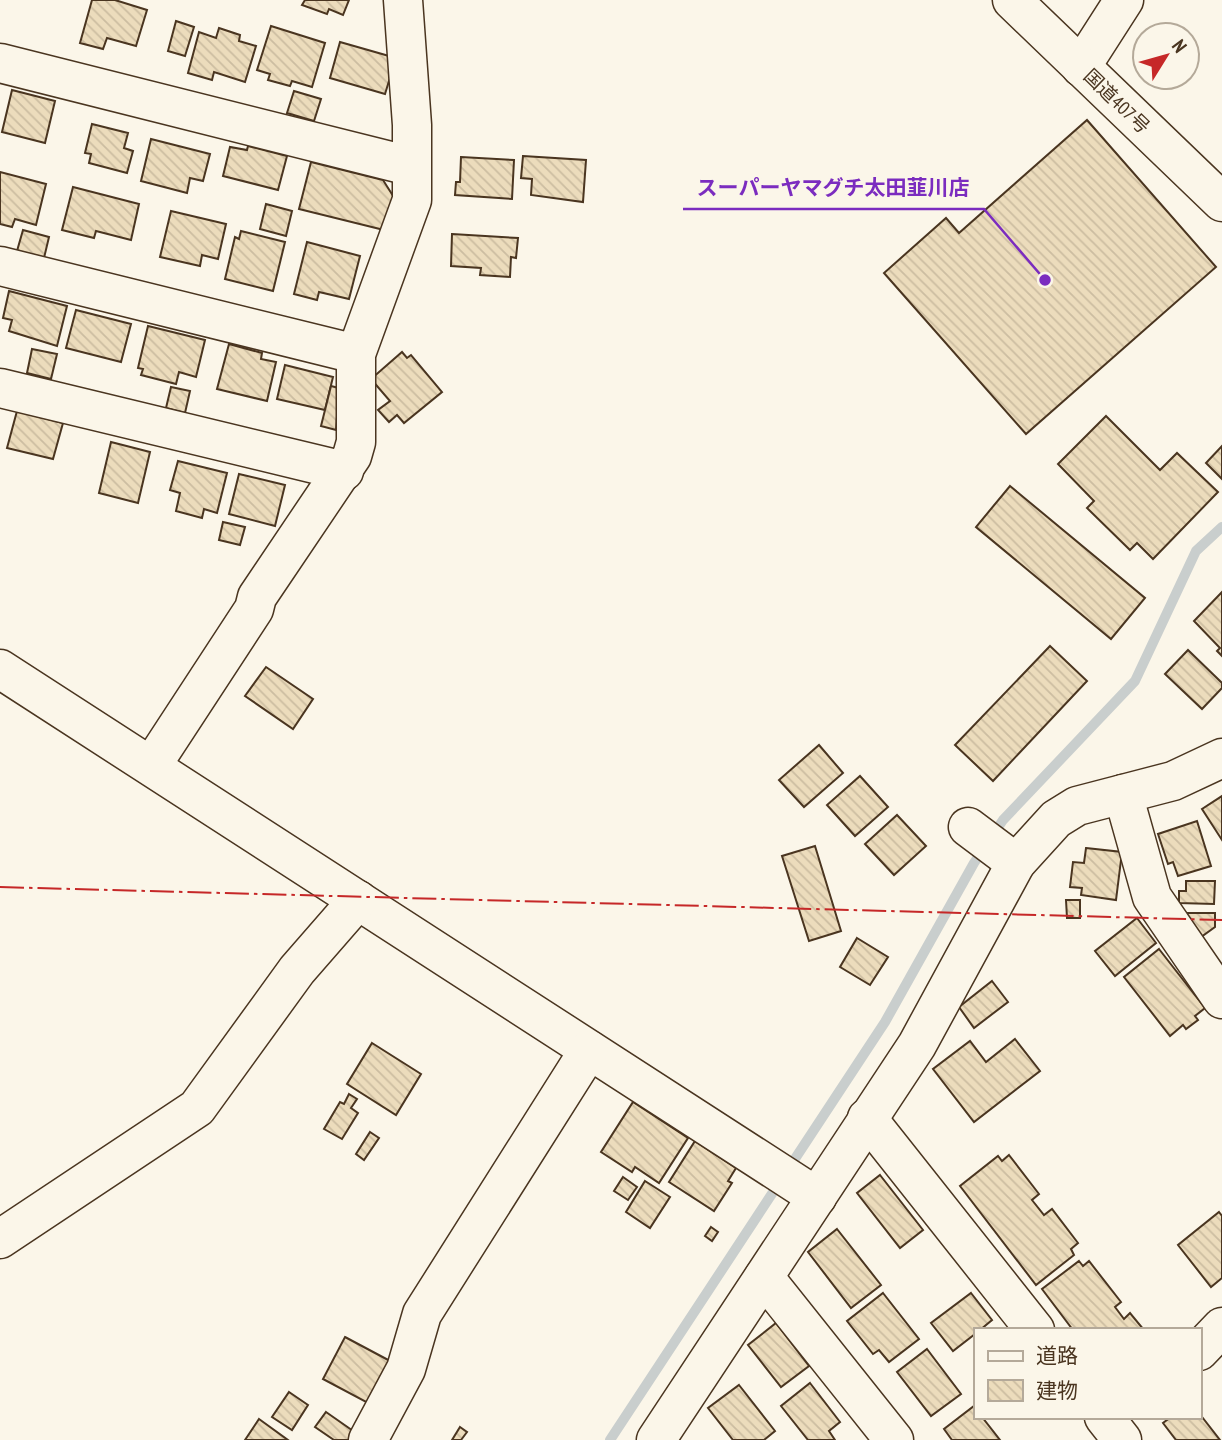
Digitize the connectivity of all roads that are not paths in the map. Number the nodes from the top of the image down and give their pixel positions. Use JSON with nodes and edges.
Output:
{"nodes":[{"id":1,"x":403,"y":0,"type":"edge"},
{"id":2,"x":1012,"y":0,"type":"edge"},
{"id":3,"x":1124,"y":0,"type":"edge"},
{"id":4,"x":0,"y":63,"type":"edge"},
{"id":5,"x":1081,"y":67,"type":"junction"},
{"id":6,"x":410,"y":166,"type":"junction"},
{"id":7,"x":1222,"y":202,"type":"edge"},
{"id":8,"x":0,"y":266,"type":"edge"},
{"id":9,"x":356,"y":354,"type":"junction"},
{"id":10,"x":0,"y":388,"type":"edge"},
{"id":11,"x":344,"y":471,"type":"junction"},
{"id":12,"x":0,"y":669,"type":"edge"},
{"id":13,"x":1222,"y":758,"type":"edge"},
{"id":14,"x":152,"y":765,"type":"junction"},
{"id":15,"x":1124,"y":794,"type":"junction"},
{"id":16,"x":968,"y":827,"type":"dead end"},
{"id":17,"x":1011,"y":859,"type":"junction"},
{"id":18,"x":358,"y":900,"type":"junction"},
{"id":19,"x":1222,"y":999,"type":"edge"},
{"id":20,"x":589,"y":1050,"type":"junction"},
{"id":21,"x":867,"y":1118,"type":"junction"},
{"id":22,"x":811,"y":1193,"type":"junction"},
{"id":23,"x":0,"y":1239,"type":"edge"},
{"id":24,"x":764,"y":1277,"type":"junction"},
{"id":25,"x":1222,"y":1327,"type":"edge"},
{"id":26,"x":1033,"y":1328,"type":"edge"},
{"id":27,"x":1201,"y":1348,"type":"edge"},
{"id":28,"x":664,"y":1436,"type":"edge"},
{"id":29,"x":368,"y":1440,"type":"edge"},
{"id":30,"x":894,"y":1440,"type":"edge"}],
"edges":[{"from":1,"to":6,"type":"main road"},
{"from":2,"to":5,"type":"main road","name":"国道407号"},
{"from":3,"to":5,"type":"main road"},
{"from":4,"to":6,"type":"main road"},
{"from":5,"to":7,"type":"main road","name":"国道407号"},
{"from":6,"to":9,"type":"main road"},
{"from":8,"to":9,"type":"main road"},
{"from":9,"to":11,"type":"main road"},
{"from":10,"to":11,"type":"main road"},
{"from":11,"to":14,"type":"main road"},
{"from":12,"to":14,"type":"main road"},
{"from":13,"to":15,"type":"main road"},
{"from":14,"to":18,"type":"main road"},
{"from":15,"to":17,"type":"main road"},
{"from":15,"to":19,"type":"main road"},
{"from":16,"to":17,"type":"main road"},
{"from":17,"to":21,"type":"main road"},
{"from":18,"to":20,"type":"main road"},
{"from":18,"to":23,"type":"main road"},
{"from":20,"to":22,"type":"main road"},
{"from":20,"to":29,"type":"main road"},
{"from":21,"to":22,"type":"main road"},
{"from":21,"to":26,"type":"main road"},
{"from":22,"to":24,"type":"main road"},
{"from":24,"to":28,"type":"main road"},
{"from":24,"to":30,"type":"main road"},
{"from":25,"to":27,"type":"main road"}]}
